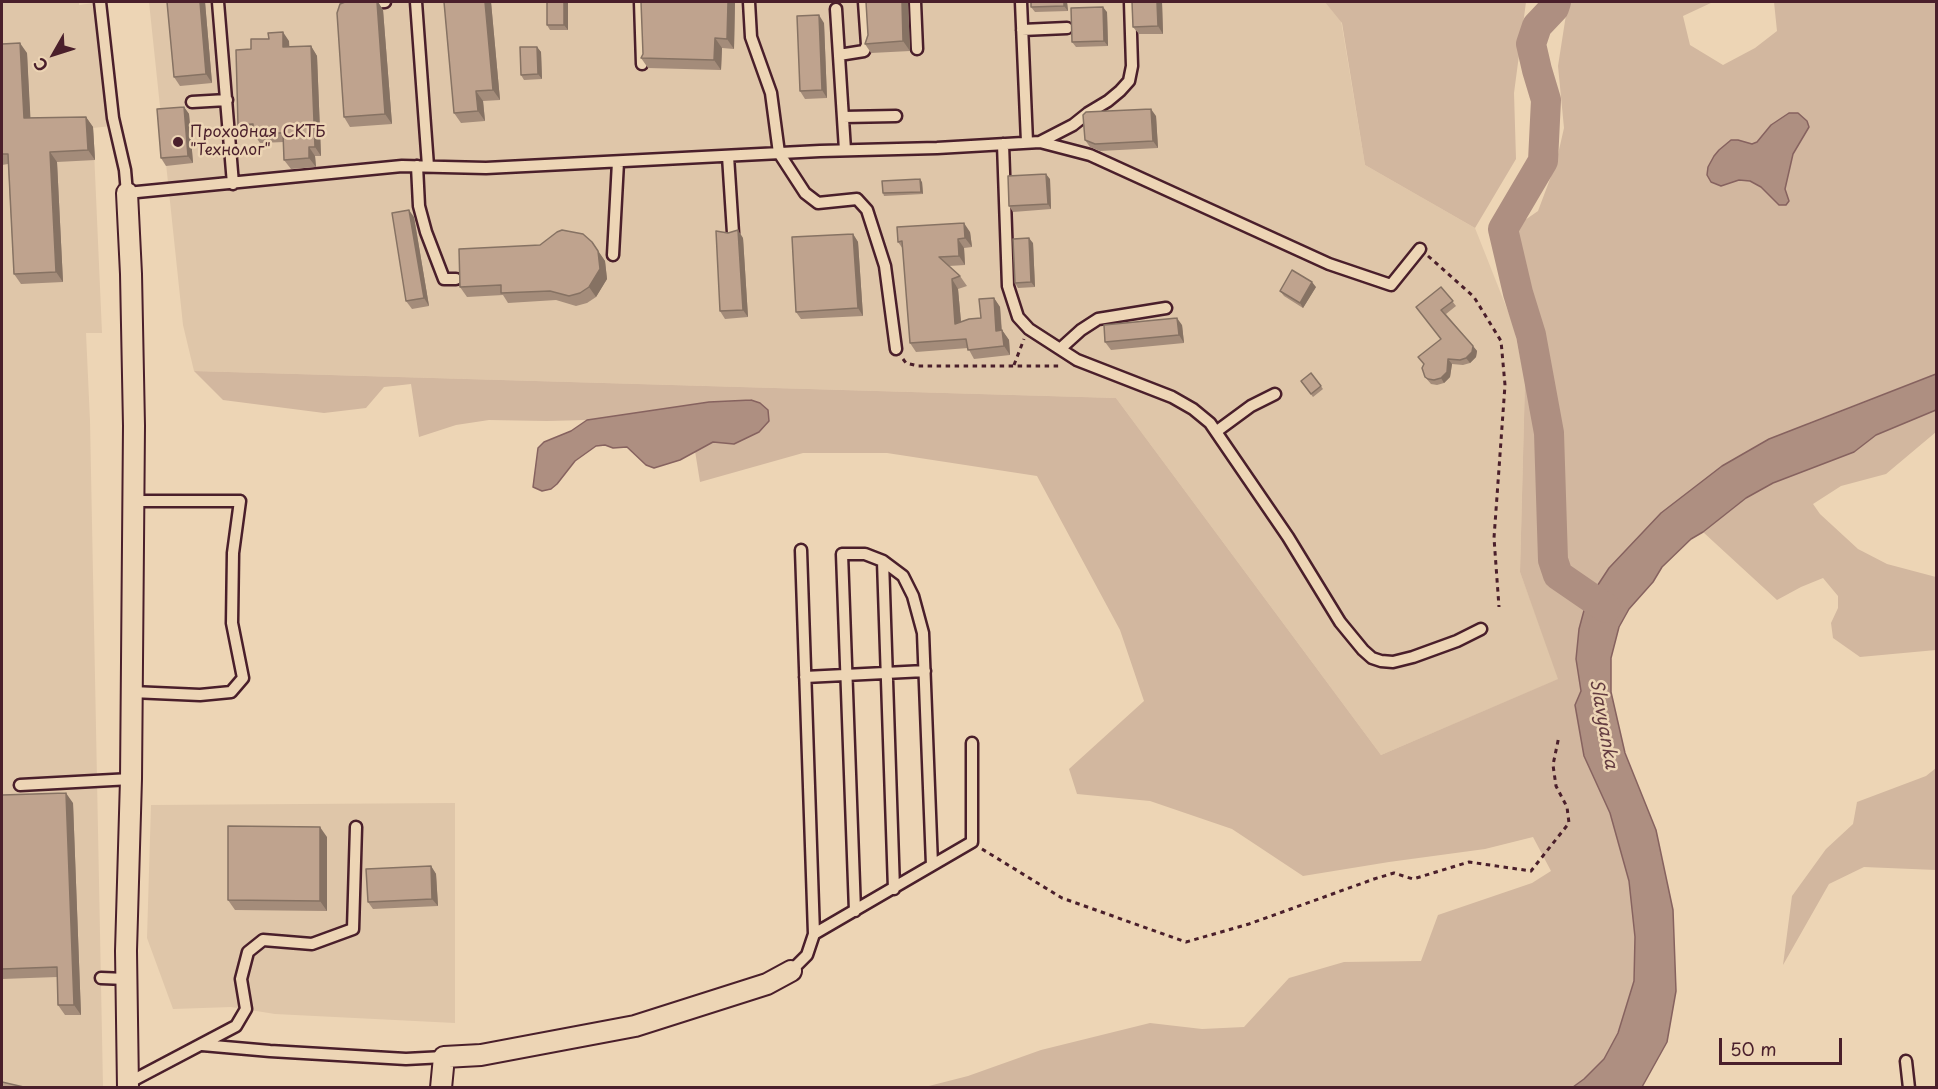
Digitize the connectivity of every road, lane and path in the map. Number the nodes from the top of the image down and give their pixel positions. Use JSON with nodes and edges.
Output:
{"nodes":[{"id":1,"x":100,"y":2,"type":"edge"},
{"id":2,"x":218,"y":2,"type":"edge"},
{"id":3,"x":385,"y":2,"type":"edge"},
{"id":4,"x":416,"y":2,"type":"edge"},
{"id":5,"x":640,"y":2,"type":"edge"},
{"id":6,"x":748,"y":2,"type":"edge"},
{"id":7,"x":864,"y":2,"type":"edge"},
{"id":8,"x":915,"y":2,"type":"edge"},
{"id":9,"x":1021,"y":2,"type":"edge"},
{"id":10,"x":1130,"y":2,"type":"edge"},
{"id":11,"x":351,"y":3,"type":"edge"},
{"id":12,"x":836,"y":9,"type":"dead end"},
{"id":13,"x":1067,"y":28,"type":"dead end"},
{"id":14,"x":1022,"y":30,"type":"junction"},
{"id":15,"x":917,"y":49,"type":"dead end"},
{"id":16,"x":839,"y":55,"type":"junction"},
{"id":17,"x":642,"y":64,"type":"edge"},
{"id":18,"x":227,"y":100,"type":"junction"},
{"id":19,"x":192,"y":102,"type":"dead end"},
{"id":20,"x":896,"y":116,"type":"dead end"},
{"id":21,"x":843,"y":117,"type":"junction"},
{"id":22,"x":1027,"y":142,"type":"junction"},
{"id":23,"x":1040,"y":142,"type":"junction"},
{"id":24,"x":1003,"y":144,"type":"junction"},
{"id":25,"x":845,"y":150,"type":"junction"},
{"id":26,"x":780,"y":153,"type":"junction"},
{"id":27,"x":728,"y":156,"type":"junction"},
{"id":28,"x":618,"y":162,"type":"junction"},
{"id":29,"x":423,"y":166,"type":"junction"},
{"id":30,"x":233,"y":184,"type":"junction"},
{"id":31,"x":127,"y":193,"type":"junction"},
{"id":32,"x":733,"y":233,"type":"edge"},
{"id":33,"x":1420,"y":249,"type":"joint"},
{"id":34,"x":612,"y":255,"type":"dead end"},
{"id":35,"x":456,"y":279,"type":"dead end"},
{"id":36,"x":1166,"y":308,"type":"dead end"},
{"id":37,"x":1029,"y":329,"type":"junction"},
{"id":38,"x":896,"y":349,"type":"joint"},
{"id":39,"x":1060,"y":349,"type":"junction"},
{"id":40,"x":1077,"y":360,"type":"junction"},
{"id":41,"x":1014,"y":365,"type":"junction"},
{"id":42,"x":1275,"y":393,"type":"dead end"},
{"id":43,"x":1217,"y":432,"type":"junction"},
{"id":44,"x":133,"y":501,"type":"junction"},
{"id":45,"x":801,"y":550,"type":"dead end"},
{"id":46,"x":884,"y":561,"type":"junction"},
{"id":47,"x":1499,"y":607,"type":"dead end"},
{"id":48,"x":1481,"y":629,"type":"dead end"},
{"id":49,"x":925,"y":671,"type":"junction"},
{"id":50,"x":887,"y":673,"type":"junction"},
{"id":51,"x":847,"y":675,"type":"junction"},
{"id":52,"x":805,"y":677,"type":"junction"},
{"id":53,"x":132,"y":692,"type":"junction"},
{"id":54,"x":1559,"y":736,"type":"dead end"},
{"id":55,"x":972,"y":743,"type":"dead end"},
{"id":56,"x":130,"y":779,"type":"junction"},
{"id":57,"x":20,"y":785,"type":"dead end"},
{"id":58,"x":356,"y":827,"type":"dead end"},
{"id":59,"x":972,"y":842,"type":"junction"},
{"id":60,"x":932,"y":866,"type":"junction"},
{"id":61,"x":894,"y":889,"type":"junction"},
{"id":62,"x":855,"y":911,"type":"junction"},
{"id":63,"x":814,"y":934,"type":"junction"},
{"id":64,"x":791,"y":970,"type":"joint"},
{"id":65,"x":100,"y":978,"type":"dead end"},
{"id":66,"x":126,"y":979,"type":"junction"},
{"id":67,"x":201,"y":1045,"type":"junction"},
{"id":68,"x":444,"y":1057,"type":"junction"},
{"id":69,"x":1906,"y":1061,"type":"dead end"},
{"id":70,"x":128,"y":1085,"type":"edge"},
{"id":71,"x":441,"y":1088,"type":"edge"},
{"id":72,"x":1909,"y":1088,"type":"edge"}],
"edges":[{"from":1,"to":31,"type":"lane"},
{"from":2,"to":18,"type":"lane"},
{"from":3,"to":11,"type":"lane"},
{"from":4,"to":29,"type":"lane"},
{"from":5,"to":17,"type":"lane"},
{"from":6,"to":26,"type":"lane"},
{"from":7,"to":16,"type":"lane"},
{"from":8,"to":15,"type":"lane"},
{"from":9,"to":14,"type":"lane"},
{"from":10,"to":23,"type":"lane"},
{"from":12,"to":16,"type":"lane"},
{"from":13,"to":14,"type":"lane"},
{"from":14,"to":22,"type":"lane"},
{"from":16,"to":21,"type":"lane"},
{"from":18,"to":19,"type":"lane"},
{"from":18,"to":30,"type":"lane"},
{"from":20,"to":21,"type":"lane"},
{"from":21,"to":25,"type":"lane"},
{"from":22,"to":23,"type":"lane"},
{"from":22,"to":24,"type":"lane"},
{"from":23,"to":33,"type":"lane"},
{"from":24,"to":25,"type":"lane"},
{"from":24,"to":37,"type":"lane"},
{"from":25,"to":26,"type":"lane"},
{"from":26,"to":27,"type":"lane"},
{"from":26,"to":38,"type":"lane"},
{"from":27,"to":28,"type":"lane"},
{"from":27,"to":32,"type":"lane"},
{"from":28,"to":29,"type":"lane"},
{"from":28,"to":34,"type":"lane"},
{"from":29,"to":30,"type":"lane"},
{"from":29,"to":35,"type":"lane"},
{"from":30,"to":31,"type":"lane"},
{"from":31,"to":44,"type":"street"},
{"from":33,"to":47,"type":"path"},
{"from":36,"to":39,"type":"lane"},
{"from":37,"to":39,"type":"lane"},
{"from":37,"to":41,"type":"path"},
{"from":38,"to":41,"type":"path"},
{"from":39,"to":40,"type":"lane"},
{"from":40,"to":41,"type":"path"},
{"from":40,"to":43,"type":"lane"},
{"from":42,"to":43,"type":"lane"},
{"from":43,"to":48,"type":"lane"},
{"from":44,"to":53,"type":"street"},
{"from":44,"to":53,"type":"lane"},
{"from":45,"to":52,"type":"lane"},
{"from":46,"to":49,"type":"lane"},
{"from":46,"to":50,"type":"lane"},
{"from":46,"to":51,"type":"lane"},
{"from":49,"to":50,"type":"lane"},
{"from":49,"to":60,"type":"lane"},
{"from":50,"to":51,"type":"lane"},
{"from":50,"to":61,"type":"lane"},
{"from":51,"to":52,"type":"lane"},
{"from":51,"to":62,"type":"lane"},
{"from":52,"to":63,"type":"lane"},
{"from":53,"to":56,"type":"street"},
{"from":54,"to":59,"type":"path"},
{"from":55,"to":59,"type":"lane"},
{"from":56,"to":57,"type":"lane"},
{"from":56,"to":66,"type":"street"},
{"from":58,"to":67,"type":"lane"},
{"from":59,"to":60,"type":"lane"},
{"from":60,"to":61,"type":"lane"},
{"from":61,"to":62,"type":"lane"},
{"from":62,"to":63,"type":"lane"},
{"from":63,"to":64,"type":"lane"},
{"from":64,"to":68,"type":"street"},
{"from":65,"to":66,"type":"lane"},
{"from":66,"to":70,"type":"street"},
{"from":67,"to":68,"type":"lane"},
{"from":67,"to":70,"type":"lane"},
{"from":68,"to":71,"type":"street"},
{"from":69,"to":72,"type":"lane"}]}
